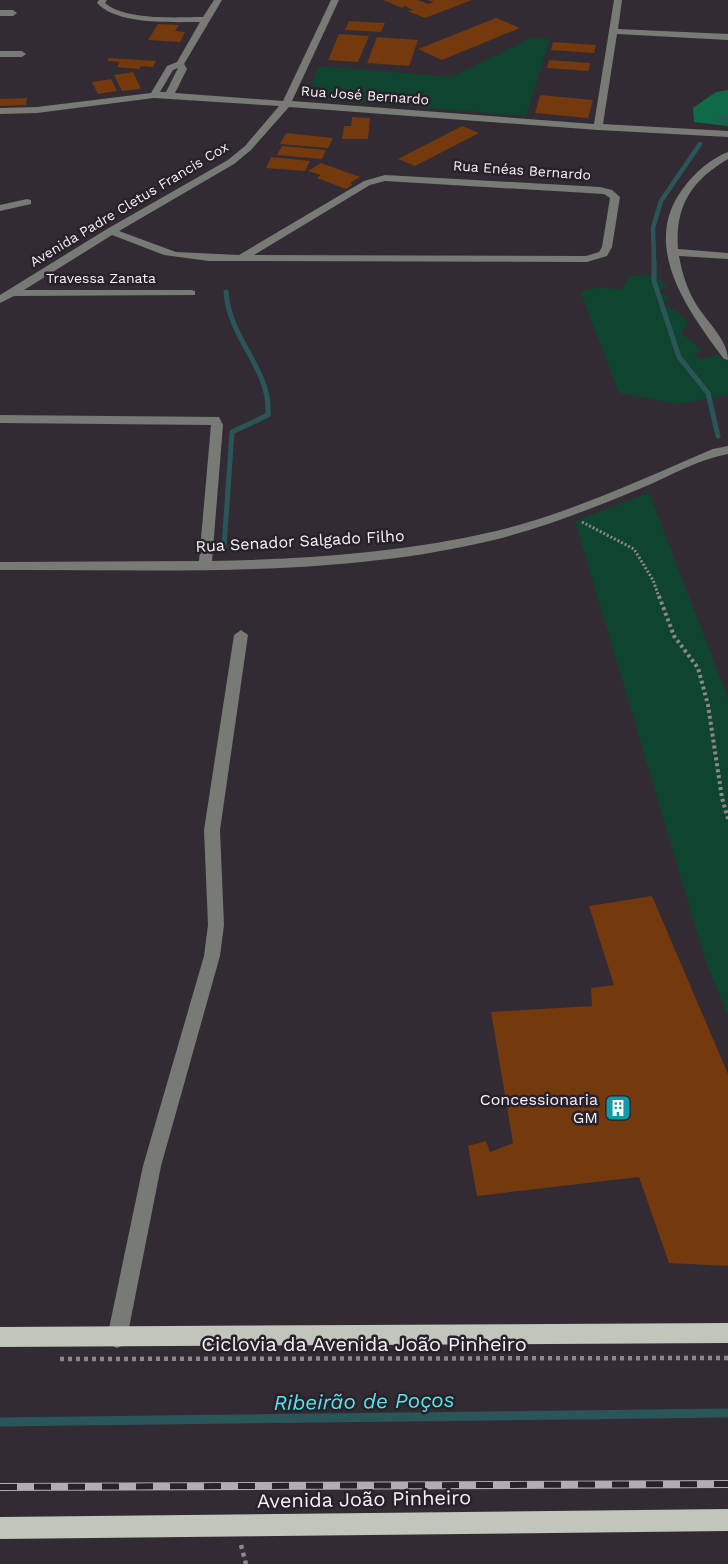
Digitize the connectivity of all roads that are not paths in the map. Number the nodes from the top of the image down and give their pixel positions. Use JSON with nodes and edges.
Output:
{"nodes":[{"id":1,"x":103,"y":0,"type":"edge"},
{"id":2,"x":218,"y":0,"type":"edge"},
{"id":3,"x":335,"y":0,"type":"edge"},
{"id":4,"x":618,"y":0,"type":"edge"},
{"id":5,"x":0,"y":13,"type":"edge"},
{"id":6,"x":13,"y":13,"type":"dead end"},
{"id":7,"x":206,"y":21,"type":"junction"},
{"id":8,"x":613,"y":31,"type":"junction"},
{"id":9,"x":728,"y":37,"type":"edge"},
{"id":10,"x":0,"y":54,"type":"edge"},
{"id":11,"x":22,"y":54,"type":"dead end"},
{"id":12,"x":180,"y":64,"type":"junction"},
{"id":13,"x":154,"y":95,"type":"junction"},
{"id":14,"x":169,"y":95,"type":"junction"},
{"id":15,"x":287,"y":103,"type":"junction"},
{"id":16,"x":0,"y":111,"type":"edge"},
{"id":17,"x":598,"y":127,"type":"junction"},
{"id":18,"x":728,"y":134,"type":"edge"},
{"id":19,"x":728,"y":155,"type":"edge"},
{"id":20,"x":27,"y":202,"type":"dead end"},
{"id":21,"x":0,"y":208,"type":"edge"},
{"id":22,"x":111,"y":231,"type":"junction"},
{"id":23,"x":672,"y":252,"type":"junction"},
{"id":24,"x":728,"y":256,"type":"edge"},
{"id":25,"x":241,"y":258,"type":"junction"},
{"id":26,"x":6,"y":293,"type":"edge"},
{"id":27,"x":190,"y":293,"type":"dead end"},
{"id":28,"x":0,"y":300,"type":"edge"},
{"id":29,"x":728,"y":357,"type":"edge"},
{"id":30,"x":0,"y":419,"type":"edge"},
{"id":31,"x":728,"y":450,"type":"edge"},
{"id":32,"x":206,"y":564,"type":"junction"},
{"id":33,"x":0,"y":566,"type":"edge"},
{"id":34,"x":241,"y":635,"type":"dead end"},
{"id":35,"x":728,"y":1334,"type":"edge"},
{"id":36,"x":0,"y":1337,"type":"edge"},
{"id":37,"x":117,"y":1338,"type":"junction"},
{"id":38,"x":728,"y":1520,"type":"edge"},
{"id":39,"x":0,"y":1528,"type":"edge"}],
"edges":[{"from":1,"to":7,"type":"street"},
{"from":2,"to":7,"type":"street"},
{"from":3,"to":15,"type":"street","name":"Avenida Padre Cletus Francis Cox"},
{"from":4,"to":8,"type":"street"},
{"from":5,"to":6,"type":"street"},
{"from":7,"to":12,"type":"street"},
{"from":8,"to":9,"type":"street"},
{"from":8,"to":17,"type":"street"},
{"from":10,"to":11,"type":"street"},
{"from":12,"to":13,"type":"street"},
{"from":12,"to":14,"type":"street"},
{"from":13,"to":14,"type":"street","name":"Rua José Bernardo"},
{"from":13,"to":16,"type":"street","name":"Rua José Bernardo"},
{"from":14,"to":15,"type":"street","name":"Rua José Bernardo"},
{"from":15,"to":17,"type":"street","name":"Rua José Bernardo"},
{"from":15,"to":22,"type":"street","name":"Avenida Padre Cletus Francis Cox"},
{"from":17,"to":18,"type":"street","name":"Rua José Bernardo"},
{"from":19,"to":23,"type":"street"},
{"from":20,"to":21,"type":"street"},
{"from":22,"to":25,"type":"street","name":"Rua Enéas Bernardo"},
{"from":22,"to":26,"type":"street","name":"Avenida Padre Cletus Francis Cox"},
{"from":23,"to":24,"type":"street"},
{"from":23,"to":29,"type":"street"},
{"from":25,"to":25,"type":"street","name":"Rua Enéas Bernardo"},
{"from":26,"to":27,"type":"street","name":"Travessa Zanata"},
{"from":26,"to":28,"type":"street","name":"Avenida Padre Cletus Francis Cox"},
{"from":30,"to":32,"type":"street"},
{"from":31,"to":32,"type":"street","name":"Rua Senador Salgado Filho"},
{"from":32,"to":33,"type":"street","name":"Rua Senador Salgado Filho"},
{"from":34,"to":37,"type":"street"},
{"from":35,"to":37,"type":"main road"},
{"from":36,"to":37,"type":"main road"},
{"from":38,"to":39,"type":"main road","name":"Avenida João Pinheiro"}]}
